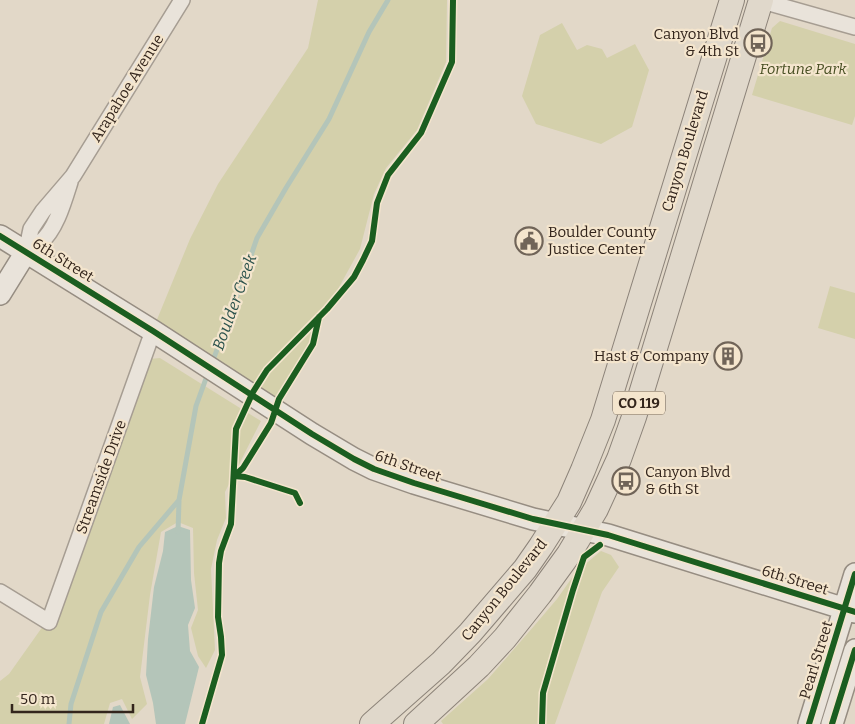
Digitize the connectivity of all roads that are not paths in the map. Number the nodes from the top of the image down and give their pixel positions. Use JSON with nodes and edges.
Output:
{"nodes":[{"id":1,"x":182,"y":0,"type":"edge"},
{"id":2,"x":732,"y":0,"type":"edge"},
{"id":3,"x":760,"y":0,"type":"edge"},
{"id":4,"x":855,"y":27,"type":"edge"},
{"id":5,"x":0,"y":236,"type":"edge"},
{"id":6,"x":26,"y":252,"type":"junction"},
{"id":7,"x":0,"y":294,"type":"edge"},
{"id":8,"x":152,"y":331,"type":"junction"},
{"id":9,"x":556,"y":523,"type":"junction"},
{"id":10,"x":585,"y":529,"type":"junction"},
{"id":11,"x":855,"y":574,"type":"edge"},
{"id":12,"x":0,"y":592,"type":"edge"},
{"id":13,"x":850,"y":610,"type":"edge"},
{"id":14,"x":855,"y":650,"type":"edge"},
{"id":15,"x":372,"y":724,"type":"edge"},
{"id":16,"x":416,"y":724,"type":"edge"},
{"id":17,"x":809,"y":724,"type":"edge"},
{"id":18,"x":832,"y":724,"type":"edge"}],
"edges":[{"from":1,"to":6,"type":"street","name":"Arapahoe Avenue"},
{"from":2,"to":9,"type":"main road","name":"Canyon Boulevard","number":"CO 119"},
{"from":3,"to":4,"type":"street"},
{"from":3,"to":10,"type":"main road","name":"Canyon Boulevard","number":"CO 119"},
{"from":5,"to":6,"type":"street","name":"6th Street"},
{"from":6,"to":7,"type":"street","name":"Arapahoe Avenue"},
{"from":6,"to":8,"type":"street","name":"6th Street"},
{"from":8,"to":9,"type":"street","name":"6th Street"},
{"from":8,"to":12,"type":"street","name":"Streamside Drive"},
{"from":9,"to":10,"type":"street","name":"6th Street"},
{"from":9,"to":15,"type":"main road","name":"Canyon Boulevard","number":"CO 119"},
{"from":10,"to":13,"type":"street","name":"6th Street"},
{"from":10,"to":16,"type":"main road","name":"Canyon Boulevard","number":"CO 119"},
{"from":11,"to":13,"type":"street","name":"Pearl Street"},
{"from":13,"to":17,"type":"street","name":"Pearl Street"},
{"from":14,"to":18,"type":"street"}]}
